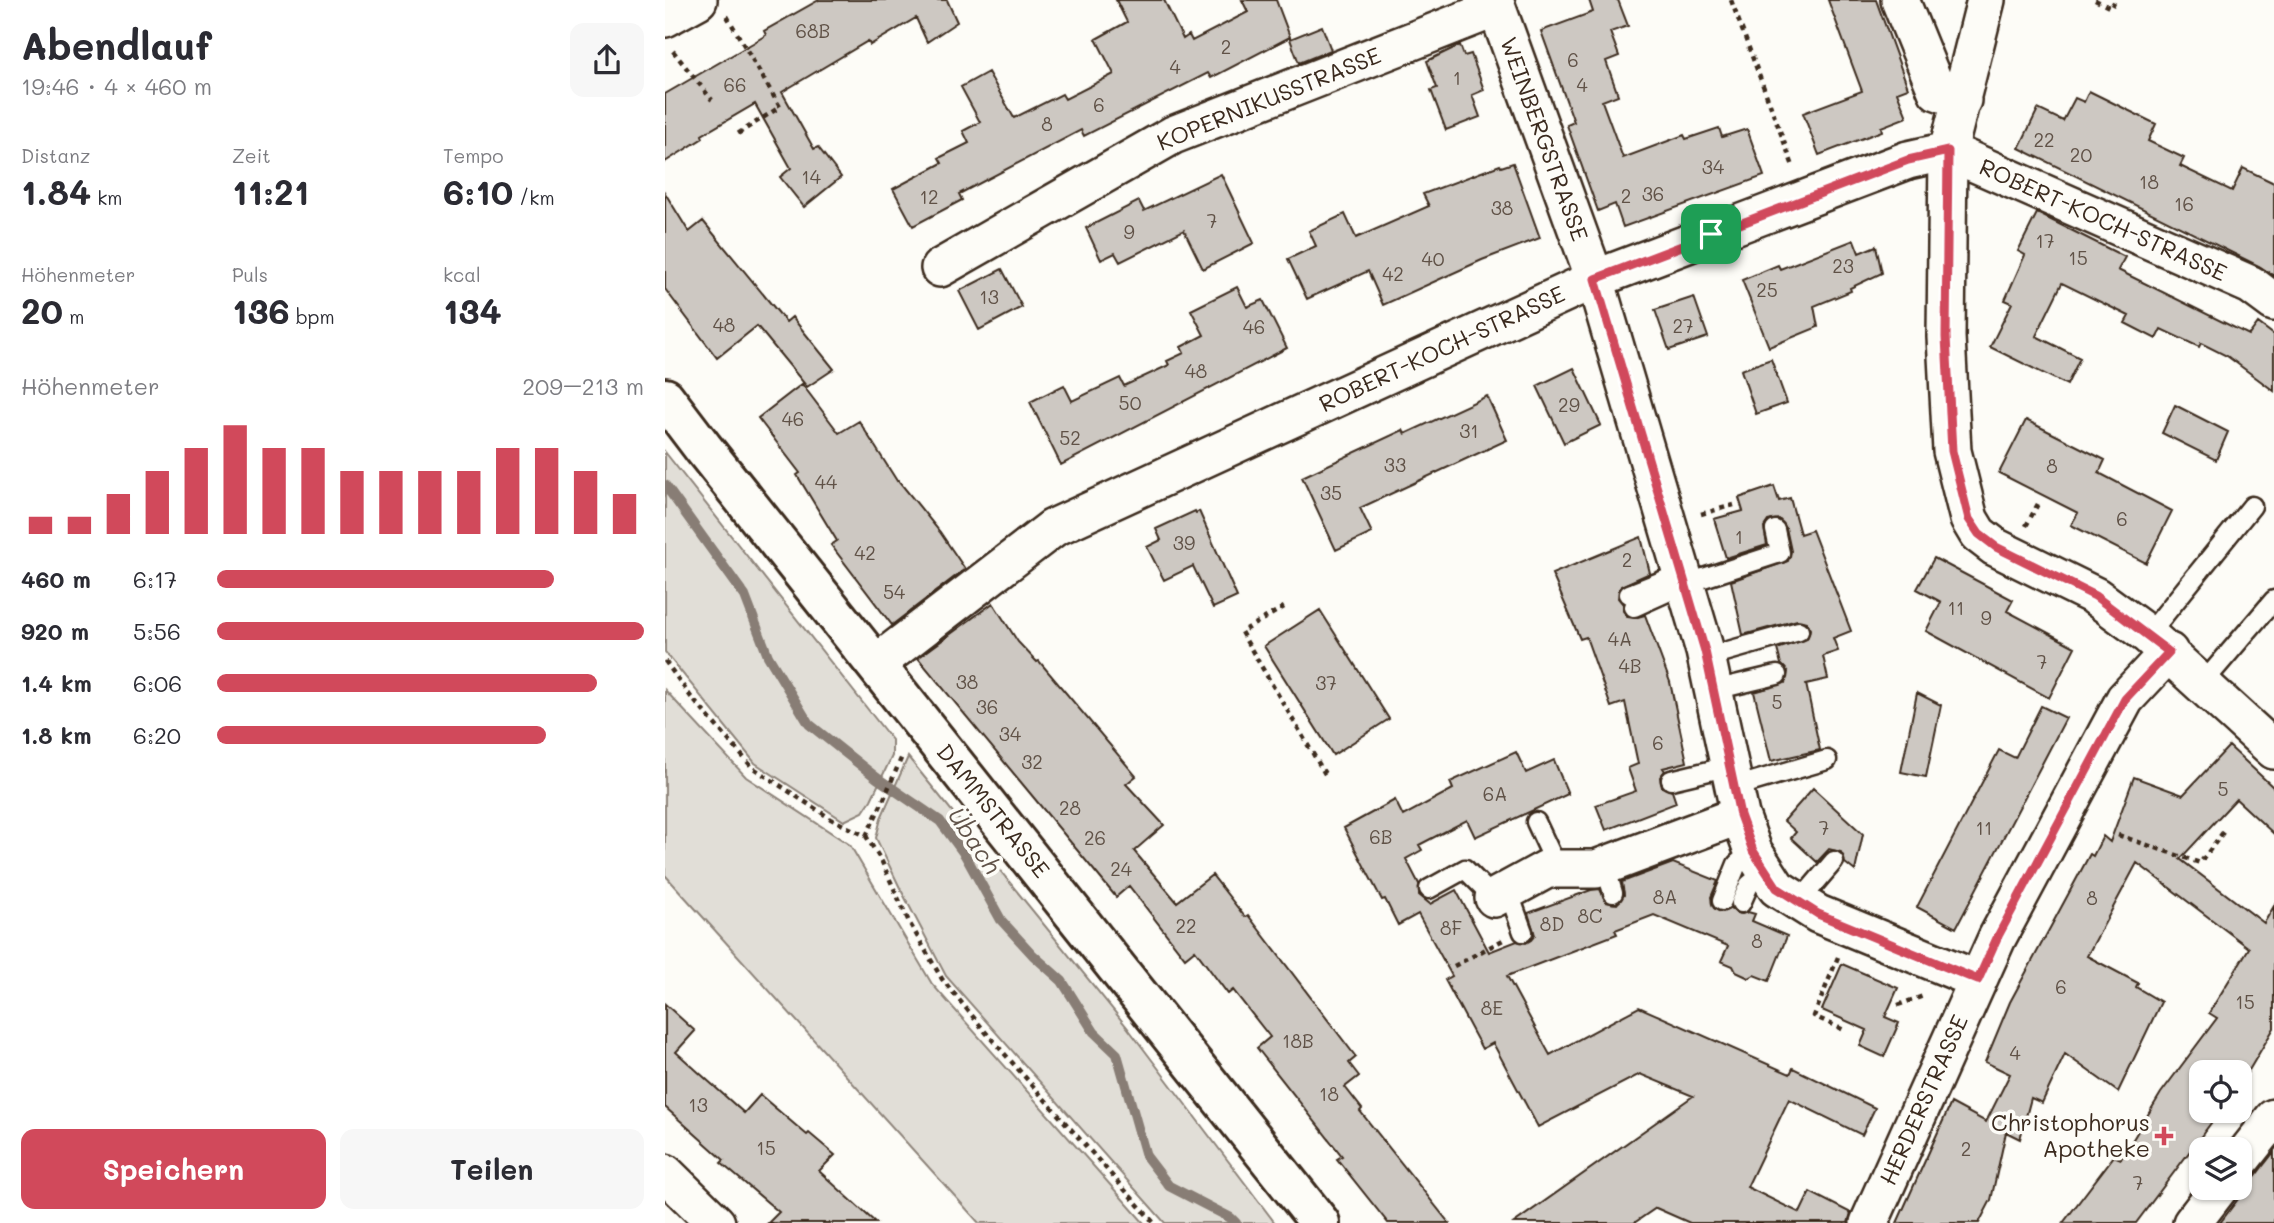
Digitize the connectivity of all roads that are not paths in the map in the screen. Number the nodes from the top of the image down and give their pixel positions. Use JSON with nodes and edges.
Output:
{"nodes":[{"id":1,"x":1900,"y":0,"type":"edge"},
{"id":2,"x":1986,"y":0,"type":"edge"},
{"id":3,"x":1495,"y":4,"type":"edge"},
{"id":4,"x":712,"y":6,"type":"edge"},
{"id":5,"x":669,"y":34,"type":"edge"},
{"id":6,"x":1962,"y":100,"type":"junction"},
{"id":7,"x":1948,"y":151,"type":"junction"},
{"id":8,"x":940,"y":268,"type":"dead end"},
{"id":9,"x":1595,"y":279,"type":"junction"},
{"id":10,"x":2274,"y":302,"type":"edge"},
{"id":11,"x":665,"y":398,"type":"edge"},
{"id":12,"x":2252,"y":506,"type":"dead end"},
{"id":13,"x":1775,"y":530,"type":"dead end"},
{"id":14,"x":1684,"y":579,"type":"junction"},
{"id":15,"x":2274,"y":600,"type":"edge"},
{"id":16,"x":1631,"y":601,"type":"dead end"},
{"id":17,"x":1799,"y":631,"type":"dead end"},
{"id":18,"x":2159,"y":643,"type":"junction"},
{"id":19,"x":876,"y":664,"type":"junction"},
{"id":20,"x":1710,"y":673,"type":"junction"},
{"id":21,"x":1777,"y":675,"type":"dead end"},
{"id":22,"x":2203,"y":683,"type":"junction"},
{"id":23,"x":2274,"y":751,"type":"edge"},
{"id":24,"x":1828,"y":760,"type":"dead end"},
{"id":25,"x":1671,"y":780,"type":"dead end"},
{"id":26,"x":1735,"y":789,"type":"junction"},
{"id":27,"x":1536,"y":822,"type":"dead end"},
{"id":28,"x":1759,"y":861,"type":"junction"},
{"id":29,"x":1834,"y":861,"type":"dead end"},
{"id":30,"x":1557,"y":869,"type":"junction"},
{"id":31,"x":1429,"y":889,"type":"dead end"},
{"id":32,"x":1501,"y":894,"type":"junction"},
{"id":33,"x":1722,"y":901,"type":"dead end"},
{"id":34,"x":1799,"y":902,"type":"junction"},
{"id":35,"x":1741,"y":904,"type":"dead end"},
{"id":36,"x":1523,"y":932,"type":"dead end"},
{"id":37,"x":1978,"y":980,"type":"junction"},
{"id":38,"x":2274,"y":1118,"type":"edge"},
{"id":39,"x":2252,"y":1146,"type":"edge"},
{"id":40,"x":665,"y":1173,"type":"edge"},
{"id":41,"x":2210,"y":1200,"type":"edge"},
{"id":42,"x":716,"y":1223,"type":"edge"},
{"id":43,"x":1320,"y":1223,"type":"edge"},
{"id":44,"x":1869,"y":1223,"type":"edge"},
{"id":45,"x":2192,"y":1223,"type":"edge"}],
"edges":[{"from":1,"to":6,"type":"street"},
{"from":2,"to":6,"type":"street"},
{"from":3,"to":8,"type":"street","name":"KOPERNIKUSSTRASSE"},
{"from":3,"to":9,"type":"street","name":"WEINBERGSTRASSE"},
{"from":4,"to":5,"type":"street"},
{"from":6,"to":7,"type":"street"},
{"from":7,"to":9,"type":"street","name":"ROBERT-KOCH-STRASSE"},
{"from":7,"to":10,"type":"street","name":"ROBERT-KOCH-STRASSE"},
{"from":7,"to":18,"type":"street"},
{"from":9,"to":14,"type":"street","name":"WEINBERGSTRASSE"},
{"from":9,"to":19,"type":"street","name":"ROBERT-KOCH-STRASSE"},
{"from":11,"to":19,"type":"street","name":"DAMMSTRASSE"},
{"from":12,"to":18,"type":"lane"},
{"from":13,"to":14,"type":"lane"},
{"from":14,"to":16,"type":"lane"},
{"from":14,"to":20,"type":"street","name":"WEINBERGSTRASSE"},
{"from":15,"to":22,"type":"lane"},
{"from":17,"to":20,"type":"lane"},
{"from":18,"to":22,"type":"street"},
{"from":18,"to":37,"type":"street","name":"HERDERSTRASSE"},
{"from":19,"to":43,"type":"street","name":"DAMMSTRASSE"},
{"from":20,"to":21,"type":"lane"},
{"from":20,"to":26,"type":"street","name":"WEINBERGSTRASSE"},
{"from":22,"to":23,"type":"street"},
{"from":24,"to":26,"type":"lane"},
{"from":25,"to":26,"type":"lane"},
{"from":26,"to":28,"type":"street","name":"WEINBERGSTRASSE"},
{"from":26,"to":30,"type":"street"},
{"from":27,"to":30,"type":"lane"},
{"from":28,"to":33,"type":"lane"},
{"from":28,"to":34,"type":"street"},
{"from":28,"to":35,"type":"lane"},
{"from":29,"to":34,"type":"lane"},
{"from":30,"to":32,"type":"street"},
{"from":31,"to":32,"type":"lane"},
{"from":32,"to":36,"type":"lane"},
{"from":34,"to":37,"type":"street"},
{"from":37,"to":44,"type":"street","name":"HERDERSTRASSE"},
{"from":38,"to":39,"type":"street"},
{"from":40,"to":42,"type":"street"},
{"from":41,"to":45,"type":"street"}]}
